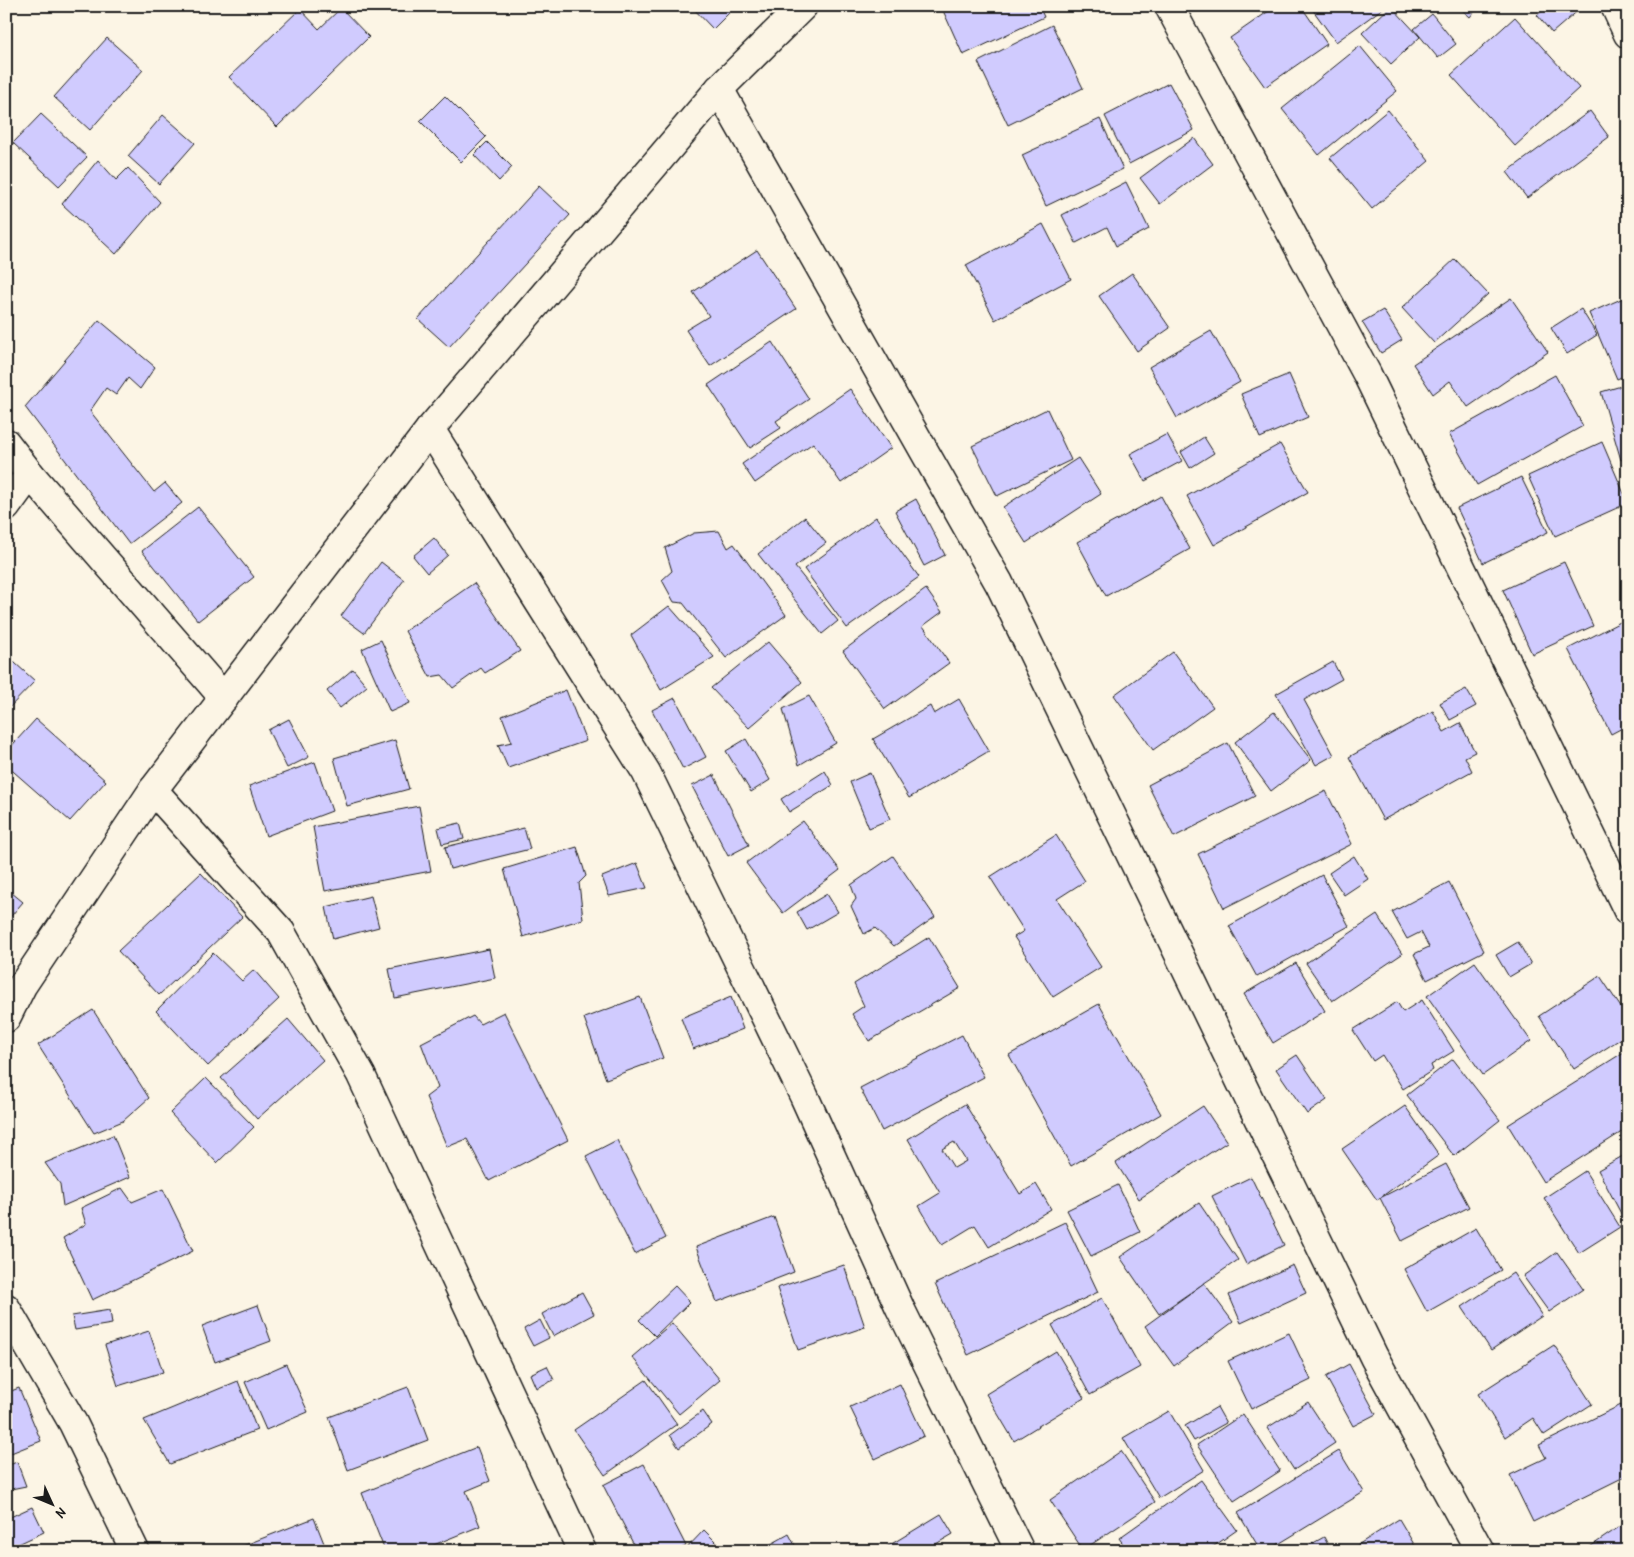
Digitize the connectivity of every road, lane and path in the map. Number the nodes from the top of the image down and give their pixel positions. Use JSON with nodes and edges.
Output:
{"nodes":[{"id":1,"x":803,"y":6,"type":"edge"},
{"id":2,"x":1169,"y":6,"type":"edge"},
{"id":3,"x":1615,"y":6,"type":"edge"},
{"id":4,"x":1628,"y":34,"type":"edge"},
{"id":5,"x":719,"y":89,"type":"junction"},
{"id":6,"x":430,"y":429,"type":"junction"},
{"id":7,"x":6,"y":442,"type":"edge"},
{"id":8,"x":30,"y":474,"type":"junction"},
{"id":9,"x":6,"y":508,"type":"edge"},
{"id":10,"x":224,"y":698,"type":"junction"},
{"id":11,"x":153,"y":790,"type":"junction"},
{"id":12,"x":1628,"y":911,"type":"edge"},
{"id":13,"x":6,"y":1018,"type":"edge"},
{"id":14,"x":6,"y":1308,"type":"edge"},
{"id":15,"x":135,"y":1551,"type":"edge"},
{"id":16,"x":582,"y":1551,"type":"edge"},
{"id":17,"x":1020,"y":1551,"type":"edge"},
{"id":18,"x":1480,"y":1551,"type":"edge"}],
"edges":[{"from":1,"to":5,"type":"street"},
{"from":2,"to":12,"type":"street"},
{"from":3,"to":4,"type":"street"},
{"from":5,"to":6,"type":"street"},
{"from":5,"to":18,"type":"street"},
{"from":6,"to":10,"type":"street"},
{"from":6,"to":17,"type":"street"},
{"from":7,"to":8,"type":"street"},
{"from":8,"to":9,"type":"street"},
{"from":8,"to":10,"type":"street"},
{"from":10,"to":11,"type":"street"},
{"from":11,"to":13,"type":"street"},
{"from":11,"to":16,"type":"street"},
{"from":14,"to":15,"type":"street"}]}
